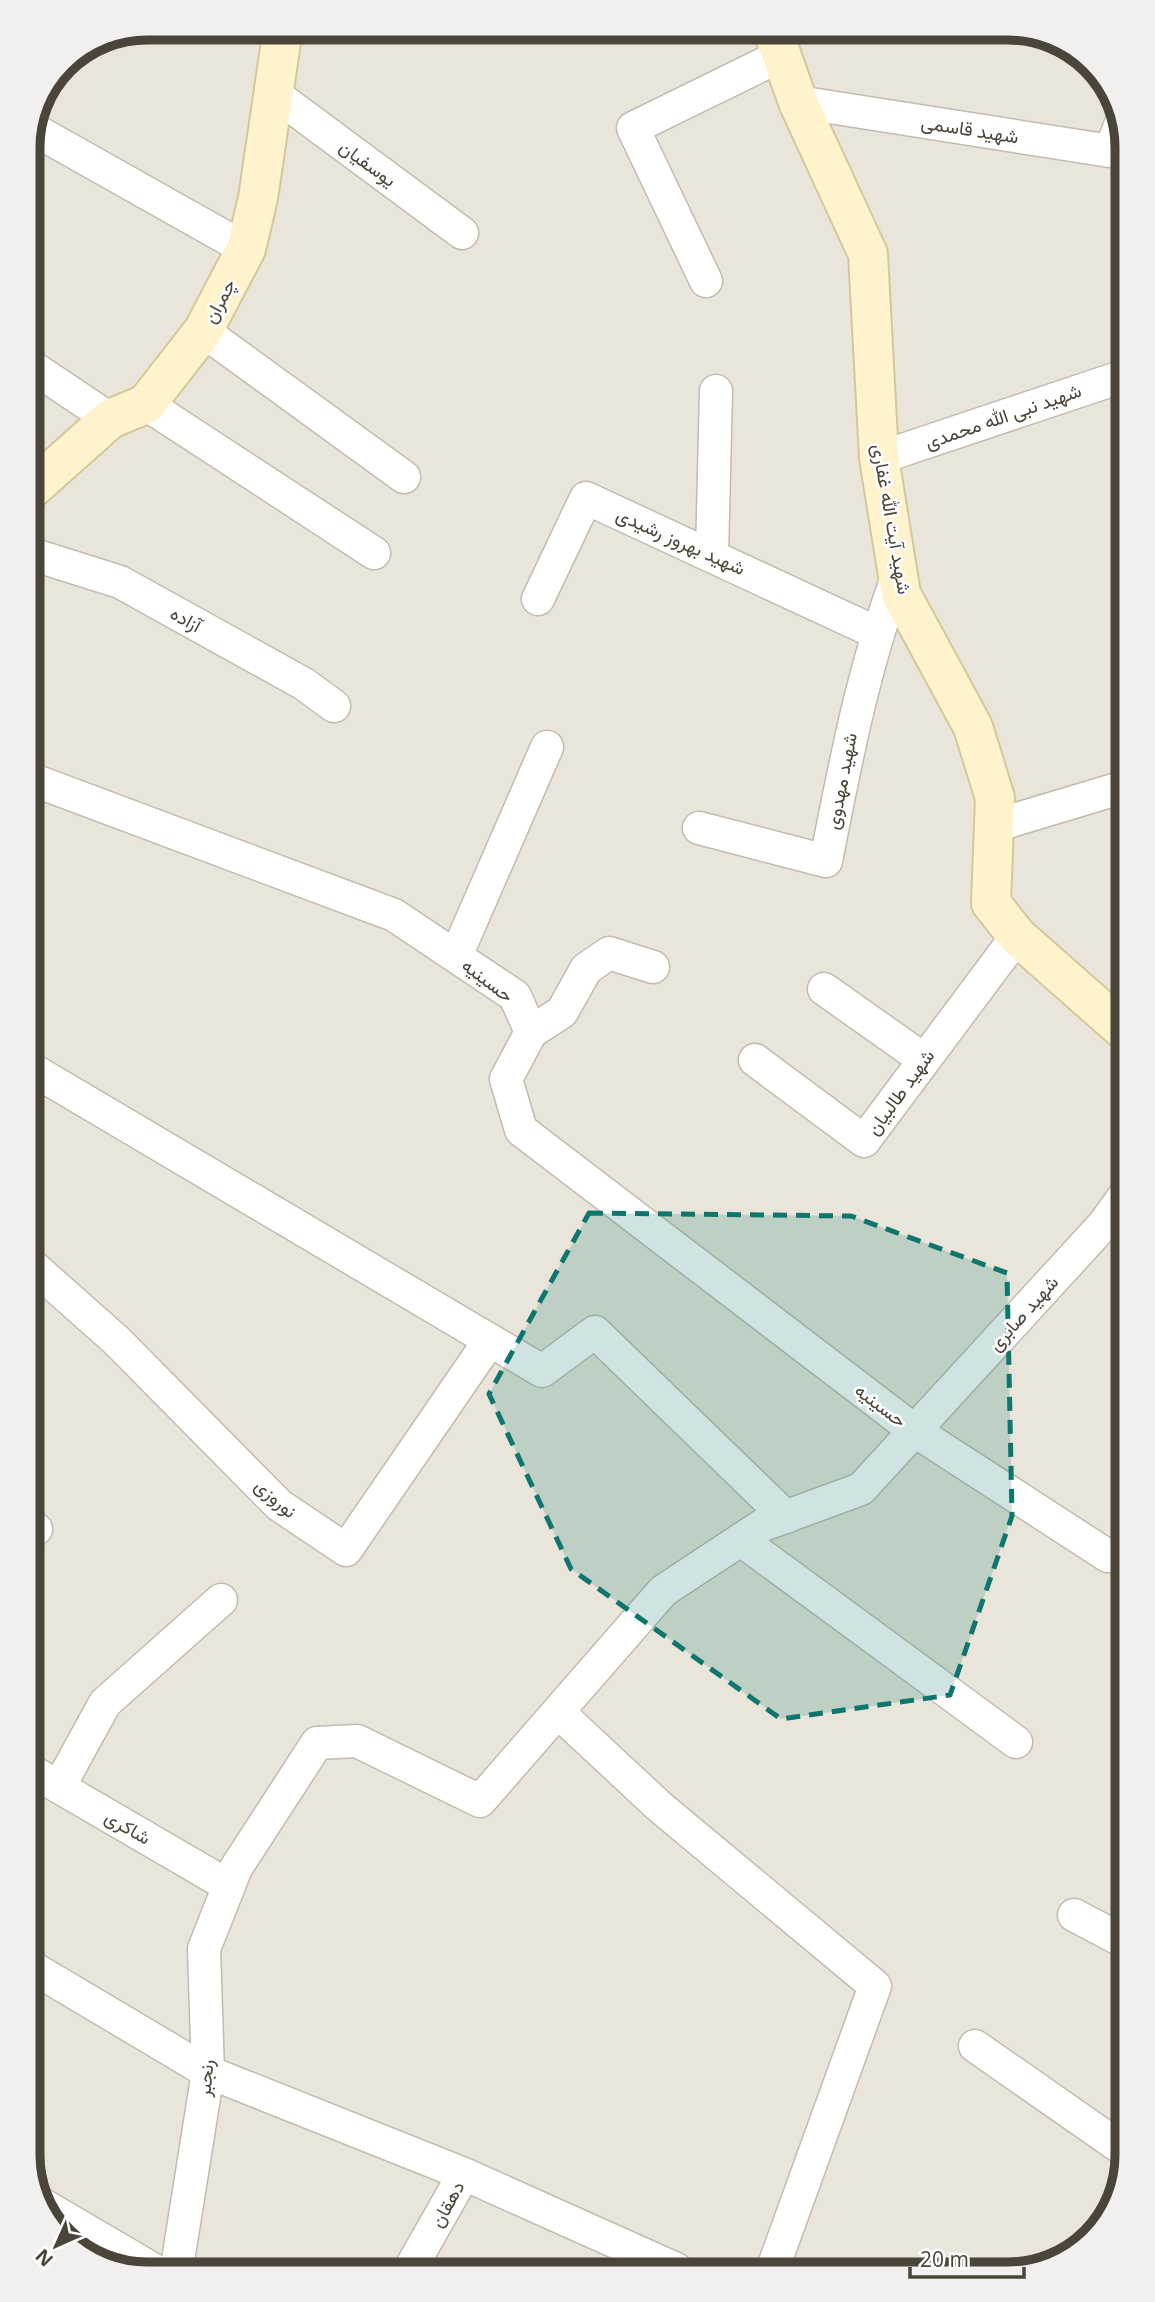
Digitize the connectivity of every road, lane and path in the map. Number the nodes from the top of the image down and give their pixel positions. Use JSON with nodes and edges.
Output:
{"nodes":[{"id":1,"x":281,"y":40,"type":"edge"},
{"id":2,"x":777,"y":43,"type":"edge"},
{"id":3,"x":273,"y":93,"type":"junction"},
{"id":4,"x":798,"y":102,"type":"junction"},
{"id":5,"x":41,"y":134,"type":"edge"},
{"id":6,"x":1114,"y":140,"type":"edge"},
{"id":7,"x":463,"y":233,"type":"dead end"},
{"id":8,"x":246,"y":249,"type":"junction"},
{"id":9,"x":706,"y":281,"type":"dead end"},
{"id":10,"x":203,"y":331,"type":"junction"},
{"id":11,"x":40,"y":372,"type":"edge"},
{"id":12,"x":1115,"y":378,"type":"edge"},
{"id":13,"x":716,"y":391,"type":"dead end"},
{"id":14,"x":146,"y":404,"type":"junction"},
{"id":15,"x":110,"y":419,"type":"junction"},
{"id":16,"x":879,"y":458,"type":"junction"},
{"id":17,"x":404,"y":477,"type":"dead end"},
{"id":18,"x":40,"y":481,"type":"edge"},
{"id":19,"x":374,"y":553,"type":"dead end"},
{"id":20,"x":712,"y":555,"type":"junction"},
{"id":21,"x":40,"y":557,"type":"edge"},
{"id":22,"x":898,"y":575,"type":"junction"},
{"id":23,"x":538,"y":599,"type":"dead end"},
{"id":24,"x":877,"y":633,"type":"junction"},
{"id":25,"x":334,"y":706,"type":"dead end"},
{"id":26,"x":547,"y":747,"type":"dead end"},
{"id":27,"x":40,"y":782,"type":"edge"},
{"id":28,"x":1115,"y":790,"type":"edge"},
{"id":29,"x":994,"y":826,"type":"junction"},
{"id":30,"x":699,"y":828,"type":"dead end"},
{"id":31,"x":1017,"y":936,"type":"junction"},
{"id":32,"x":456,"y":956,"type":"junction"},
{"id":33,"x":653,"y":967,"type":"dead end"},
{"id":34,"x":824,"y":989,"type":"dead end"},
{"id":35,"x":1115,"y":1022,"type":"edge"},
{"id":36,"x":531,"y":1032,"type":"junction"},
{"id":37,"x":923,"y":1059,"type":"junction"},
{"id":38,"x":755,"y":1060,"type":"dead end"},
{"id":39,"x":40,"y":1075,"type":"edge"},
{"id":40,"x":1115,"y":1209,"type":"edge"},
{"id":41,"x":40,"y":1273,"type":"edge"},
{"id":42,"x":490,"y":1340,"type":"junction"},
{"id":43,"x":915,"y":1431,"type":"junction"},
{"id":44,"x":786,"y":1517,"type":"junction"},
{"id":45,"x":741,"y":1540,"type":"junction"},
{"id":46,"x":1108,"y":1556,"type":"dead end"},
{"id":47,"x":221,"y":1600,"type":"dead end"},
{"id":48,"x":558,"y":1712,"type":"junction"},
{"id":49,"x":1016,"y":1742,"type":"dead end"},
{"id":50,"x":40,"y":1776,"type":"edge"},
{"id":51,"x":59,"y":1787,"type":"junction"},
{"id":52,"x":229,"y":1886,"type":"junction"},
{"id":53,"x":1074,"y":1915,"type":"dead end"},
{"id":54,"x":1115,"y":1937,"type":"edge"},
{"id":55,"x":40,"y":1972,"type":"edge"},
{"id":56,"x":975,"y":2046,"type":"dead end"},
{"id":57,"x":208,"y":2072,"type":"junction"},
{"id":58,"x":1115,"y":2144,"type":"edge"},
{"id":59,"x":464,"y":2174,"type":"junction"},
{"id":60,"x":58,"y":2214,"type":"edge"},
{"id":61,"x":140,"y":2262,"type":"edge"},
{"id":62,"x":178,"y":2262,"type":"edge"},
{"id":63,"x":414,"y":2262,"type":"edge"},
{"id":64,"x":652,"y":2262,"type":"edge"},
{"id":65,"x":775,"y":2262,"type":"edge"}],
"edges":[{"from":1,"to":3,"type":"street","name":"چمران"},
{"from":2,"to":4,"type":"street","name":"شهید آیت الله غفاری"},
{"from":2,"to":9,"type":"street"},
{"from":3,"to":7,"type":"street","name":"یوسفیان"},
{"from":3,"to":8,"type":"street","name":"چمران"},
{"from":4,"to":6,"type":"street","name":"شهید قاسمی"},
{"from":4,"to":16,"type":"street","name":"شهید آیت الله غفاری"},
{"from":5,"to":8,"type":"street"},
{"from":8,"to":10,"type":"street","name":"چمران"},
{"from":10,"to":14,"type":"street","name":"چمران"},
{"from":10,"to":17,"type":"street"},
{"from":11,"to":15,"type":"street"},
{"from":12,"to":16,"type":"street","name":"شهید نبی الله محمدی"},
{"from":13,"to":20,"type":"street"},
{"from":14,"to":15,"type":"street","name":"چمران"},
{"from":14,"to":19,"type":"street"},
{"from":15,"to":18,"type":"street","name":"چمران"},
{"from":16,"to":22,"type":"street","name":"شهید آیت الله غفاری"},
{"from":20,"to":23,"type":"street","name":"شهید بهروز رشیدی"},
{"from":20,"to":24,"type":"street","name":"شهید بهروز رشیدی"},
{"from":21,"to":25,"type":"street","name":"آزاده"},
{"from":22,"to":24,"type":"street","name":"شهید مهدوی"},
{"from":22,"to":29,"type":"street","name":"شهید آیت الله غفاری"},
{"from":24,"to":30,"type":"street","name":"شهید مهدوی"},
{"from":26,"to":32,"type":"street"},
{"from":27,"to":32,"type":"street","name":"حسینیه"},
{"from":28,"to":29,"type":"street"},
{"from":29,"to":31,"type":"street","name":"شهید آیت الله غفاری"},
{"from":31,"to":35,"type":"street","name":"شهید آیت الله غفاری"},
{"from":31,"to":37,"type":"street","name":"شهید طالبیان"},
{"from":32,"to":36,"type":"street","name":"حسینیه"},
{"from":33,"to":36,"type":"street"},
{"from":34,"to":37,"type":"street"},
{"from":36,"to":43,"type":"street","name":"حسینیه"},
{"from":37,"to":38,"type":"street","name":"شهید طالبیان"},
{"from":39,"to":42,"type":"street"},
{"from":40,"to":43,"type":"street","name":"شهید صابری"},
{"from":41,"to":42,"type":"street","name":"نوروزی"},
{"from":42,"to":44,"type":"street"},
{"from":43,"to":44,"type":"street","name":"شهید صابری"},
{"from":43,"to":46,"type":"street","name":"حسینیه"},
{"from":44,"to":45,"type":"street","name":"شهید صابری"},
{"from":45,"to":48,"type":"street","name":"شهید صابری"},
{"from":45,"to":49,"type":"street"},
{"from":47,"to":51,"type":"street"},
{"from":48,"to":52,"type":"street","name":"رنجبر"},
{"from":48,"to":65,"type":"street"},
{"from":50,"to":51,"type":"street","name":"شاکری"},
{"from":51,"to":52,"type":"street","name":"شاکری"},
{"from":52,"to":57,"type":"street","name":"رنجبر"},
{"from":53,"to":54,"type":"street"},
{"from":55,"to":57,"type":"street"},
{"from":56,"to":58,"type":"street"},
{"from":57,"to":59,"type":"street"},
{"from":57,"to":62,"type":"street","name":"رنجبر"},
{"from":59,"to":63,"type":"street","name":"دهقان"},
{"from":59,"to":64,"type":"street"},
{"from":60,"to":61,"type":"street"}]}
